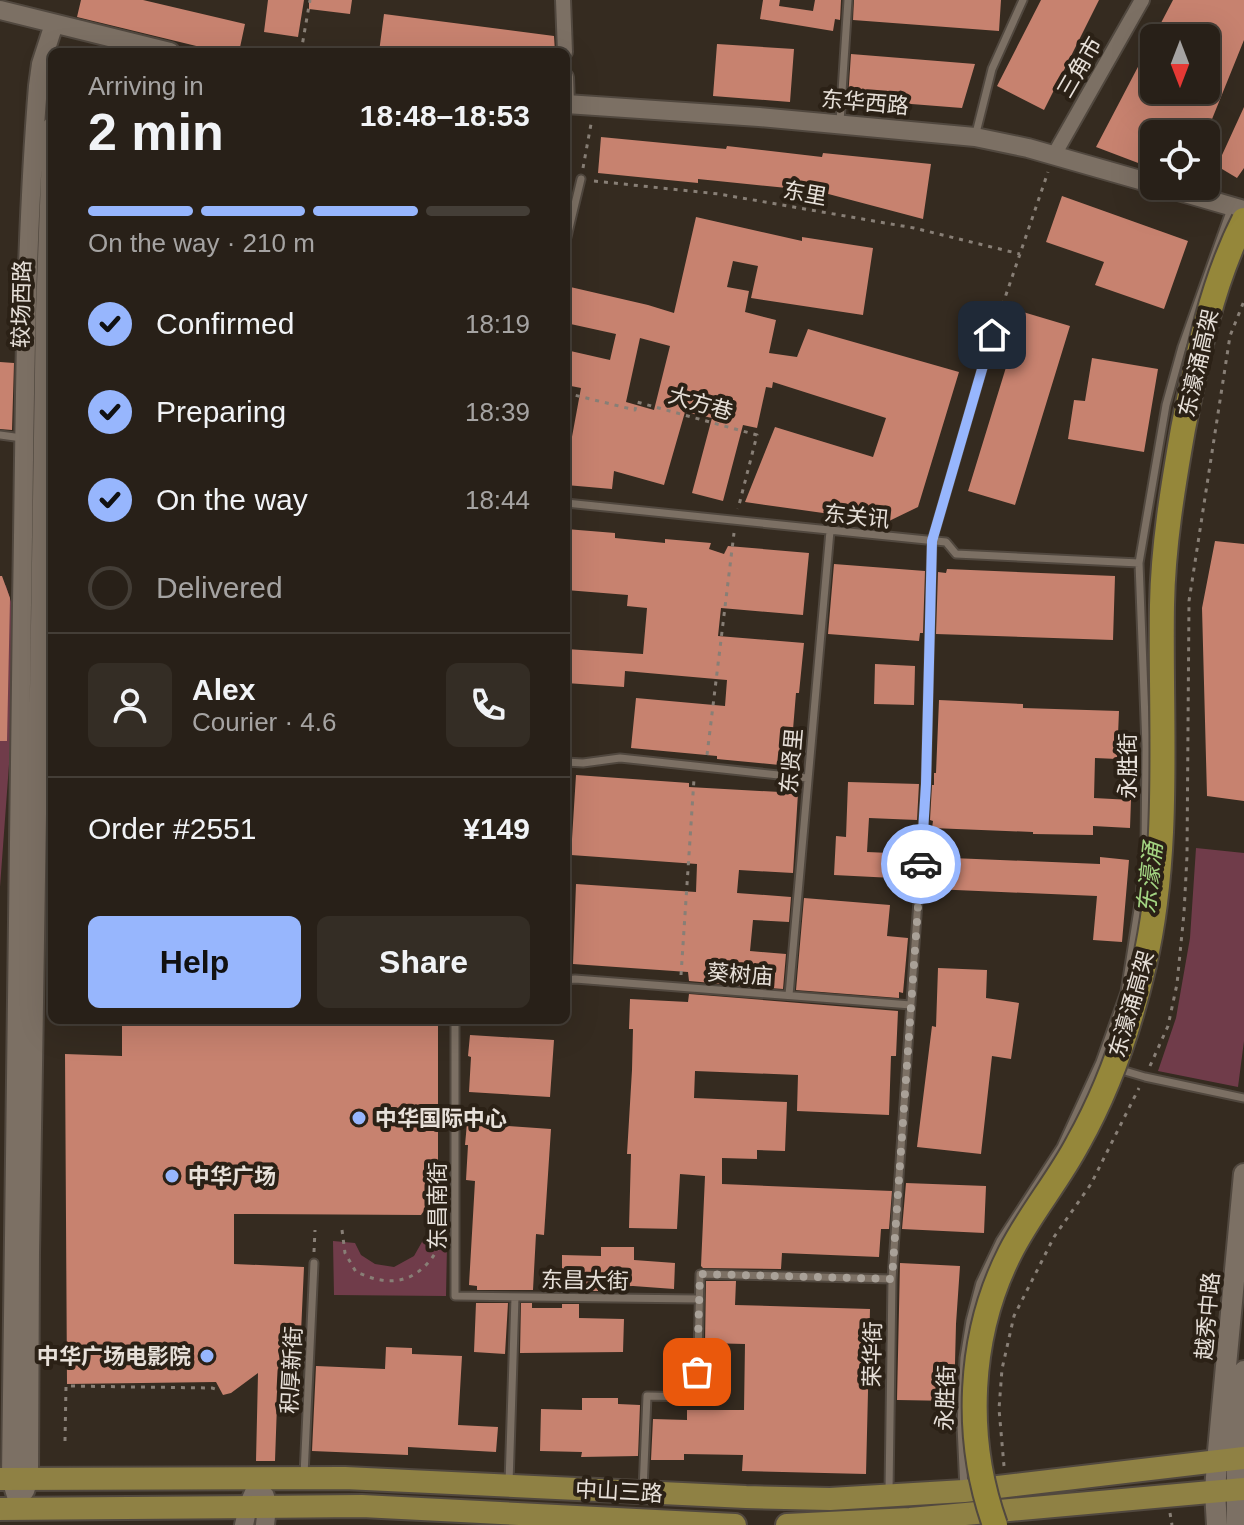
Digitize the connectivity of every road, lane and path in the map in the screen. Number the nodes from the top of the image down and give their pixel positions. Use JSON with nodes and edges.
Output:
{"nodes":[{"id":1,"x":310,"y":0,"type":"edge"},
{"id":2,"x":563,"y":0,"type":"edge"},
{"id":3,"x":848,"y":0,"type":"edge"},
{"id":4,"x":1023,"y":0,"type":"edge"},
{"id":5,"x":1142,"y":0,"type":"edge"},
{"id":6,"x":0,"y":10,"type":"edge"},
{"id":7,"x":54,"y":24,"type":"junction"},
{"id":8,"x":56,"y":48,"type":"edge"},
{"id":9,"x":153,"y":48,"type":"edge"},
{"id":10,"x":302,"y":48,"type":"edge"},
{"id":11,"x":565,"y":48,"type":"edge"},
{"id":12,"x":570,"y":104,"type":"edge"},
{"id":13,"x":594,"y":105,"type":"junction"},
{"id":14,"x":839,"y":124,"type":"junction"},
{"id":15,"x":975,"y":137,"type":"junction"},
{"id":16,"x":1054,"y":155,"type":"junction"},
{"id":17,"x":581,"y":179,"type":"junction"},
{"id":18,"x":1140,"y":180,"type":"edge"},
{"id":19,"x":1198,"y":200,"type":"edge"},
{"id":20,"x":48,"y":212,"type":"edge"},
{"id":21,"x":1241,"y":216,"type":"edge"},
{"id":22,"x":570,"y":224,"type":"edge"},
{"id":23,"x":1020,"y":254,"type":"junction"},
{"id":24,"x":992,"y":335,"type":"joint"},
{"id":25,"x":570,"y":394,"type":"edge"},
{"id":26,"x":0,"y":435,"type":"edge"},
{"id":27,"x":40,"y":438,"type":"edge"},
{"id":28,"x":570,"y":503,"type":"edge"},
{"id":29,"x":736,"y":521,"type":"junction"},
{"id":30,"x":830,"y":531,"type":"junction"},
{"id":31,"x":932,"y":541,"type":"junction"},
{"id":32,"x":1139,"y":563,"type":"junction"},
{"id":33,"x":45,"y":730,"type":"edge"},
{"id":34,"x":570,"y":762,"type":"edge"},
{"id":35,"x":695,"y":766,"type":"junction"},
{"id":36,"x":706,"y":767,"type":"junction"},
{"id":37,"x":807,"y":778,"type":"junction"},
{"id":38,"x":570,"y":980,"type":"edge"},
{"id":39,"x":680,"y":987,"type":"junction"},
{"id":40,"x":789,"y":995,"type":"junction"},
{"id":41,"x":911,"y":1005,"type":"junction"},
{"id":42,"x":455,"y":1024,"type":"edge"},
{"id":43,"x":1102,"y":1063,"type":"junction"},
{"id":44,"x":1244,"y":1098,"type":"edge"},
{"id":45,"x":1244,"y":1174,"type":"edge"},
{"id":46,"x":455,"y":1213,"type":"junction"},
{"id":47,"x":315,"y":1230,"type":"dead end"},
{"id":48,"x":342,"y":1230,"type":"dead end"},
{"id":49,"x":314,"y":1263,"type":"joint"},
{"id":50,"x":892,"y":1279,"type":"junction"},
{"id":51,"x":515,"y":1297,"type":"junction"},
{"id":52,"x":699,"y":1299,"type":"junction"},
{"id":53,"x":1244,"y":1371,"type":"edge"},
{"id":54,"x":219,"y":1390,"type":"dead end"},
{"id":55,"x":65,"y":1441,"type":"dead end"},
{"id":56,"x":1233,"y":1460,"type":"edge"},
{"id":57,"x":261,"y":1477,"type":"junction"},
{"id":58,"x":304,"y":1477,"type":"junction"},
{"id":59,"x":13,"y":1479,"type":"edge"},
{"id":60,"x":509,"y":1485,"type":"junction"},
{"id":61,"x":1232,"y":1490,"type":"edge"},
{"id":62,"x":964,"y":1491,"type":"junction"},
{"id":63,"x":643,"y":1492,"type":"junction"},
{"id":64,"x":889,"y":1496,"type":"junction"},
{"id":65,"x":10,"y":1509,"type":"edge"},
{"id":66,"x":256,"y":1516,"type":"edge"},
{"id":67,"x":1001,"y":1520,"type":"edge"},
{"id":68,"x":642,"y":1523,"type":"edge"},
{"id":69,"x":735,"y":1525,"type":"edge"},
{"id":70,"x":787,"y":1525,"type":"edge"},
{"id":71,"x":1217,"y":1525,"type":"edge"},
{"id":72,"x":1237,"y":1525,"type":"edge"}],
"edges":[{"from":1,"to":10,"type":"path"},
{"from":2,"to":11,"type":"street"},
{"from":3,"to":14,"type":"lane"},
{"from":4,"to":15,"type":"lane"},
{"from":5,"to":16,"type":"street","name":"三角市"},
{"from":6,"to":7,"type":"street"},
{"from":7,"to":8,"type":"street"},
{"from":7,"to":9,"type":"street"},
{"from":7,"to":27,"type":"street","name":"较场西路"},
{"from":12,"to":13,"type":"street","name":"东华西路"},
{"from":13,"to":14,"type":"street","name":"东华西路"},
{"from":13,"to":17,"type":"path"},
{"from":14,"to":15,"type":"street","name":"东华西路"},
{"from":15,"to":16,"type":"street","name":"东华西路"},
{"from":16,"to":18,"type":"street","name":"东华西路"},
{"from":16,"to":23,"type":"path"},
{"from":17,"to":22,"type":"lane"},
{"from":17,"to":23,"type":"path","name":"东里"},
{"from":19,"to":21,"type":"street"},
{"from":20,"to":27,"type":"street","name":"较场西路"},
{"from":21,"to":32,"type":"lane","name":"永胜街"},
{"from":21,"to":67,"type":"highway","name":"东濠涌高架","bridge":true},
{"from":23,"to":24,"type":"path"},
{"from":24,"to":31,"type":"lane"},
{"from":25,"to":29,"type":"path","name":"大方巷"},
{"from":26,"to":27,"type":"lane"},
{"from":27,"to":33,"type":"street","name":"较场西路"},
{"from":27,"to":59,"type":"street","name":"较场西路"},
{"from":28,"to":29,"type":"lane","name":"东关讯"},
{"from":29,"to":30,"type":"lane","name":"东关讯"},
{"from":29,"to":36,"type":"path"},
{"from":30,"to":31,"type":"lane","name":"东关讯"},
{"from":30,"to":37,"type":"lane","name":"东贤里"},
{"from":31,"to":32,"type":"lane","name":"东关讯"},
{"from":31,"to":41,"type":"lane","name":"荣华街"},
{"from":32,"to":43,"type":"lane","name":"永胜街"},
{"from":33,"to":59,"type":"street","name":"较场西路"},
{"from":34,"to":35,"type":"lane"},
{"from":35,"to":36,"type":"lane"},
{"from":35,"to":39,"type":"path"},
{"from":36,"to":37,"type":"lane"},
{"from":37,"to":40,"type":"lane","name":"东贤里"},
{"from":38,"to":39,"type":"lane","name":"葵树庙"},
{"from":39,"to":40,"type":"lane","name":"葵树庙"},
{"from":40,"to":41,"type":"lane","name":"葵树庙"},
{"from":41,"to":50,"type":"lane","name":"荣华街"},
{"from":42,"to":46,"type":"lane","name":"东昌南街"},
{"from":43,"to":44,"type":"lane"},
{"from":43,"to":62,"type":"lane","name":"永胜街"},
{"from":45,"to":56,"type":"main road","name":"越秀中路"},
{"from":46,"to":48,"type":"path"},
{"from":46,"to":51,"type":"lane","name":"东昌南街"},
{"from":47,"to":49,"type":"path"},
{"from":49,"to":58,"type":"lane","name":"积厚新街"},
{"from":50,"to":52,"type":"lane"},
{"from":50,"to":64,"type":"lane","name":"荣华街"},
{"from":51,"to":52,"type":"lane","name":"东昌大街"},
{"from":51,"to":60,"type":"lane","name":"东昌大街"},
{"from":52,"to":63,"type":"lane"},
{"from":53,"to":56,"type":"main road","name":"越秀中路"},
{"from":54,"to":55,"type":"path"},
{"from":56,"to":61,"type":"main road"},
{"from":56,"to":62,"type":"main road","name":"中山三路"},
{"from":57,"to":58,"type":"main road","name":"中山三路"},
{"from":57,"to":59,"type":"main road","name":"中山三路"},
{"from":57,"to":66,"type":"street"},
{"from":58,"to":60,"type":"main road","name":"中山三路"},
{"from":59,"to":65,"type":"street","name":"较场西路"},
{"from":60,"to":63,"type":"main road","name":"中山三路"},
{"from":61,"to":67,"type":"main road"},
{"from":61,"to":71,"type":"main road"},
{"from":61,"to":72,"type":"main road"},
{"from":62,"to":64,"type":"main road","name":"中山三路"},
{"from":63,"to":64,"type":"main road","name":"中山三路"},
{"from":65,"to":66,"type":"main road","name":"中山三路"},
{"from":66,"to":68,"type":"main road","name":"中山三路"},
{"from":67,"to":70,"type":"main road"},
{"from":68,"to":69,"type":"main road","name":"中山三路"}]}
